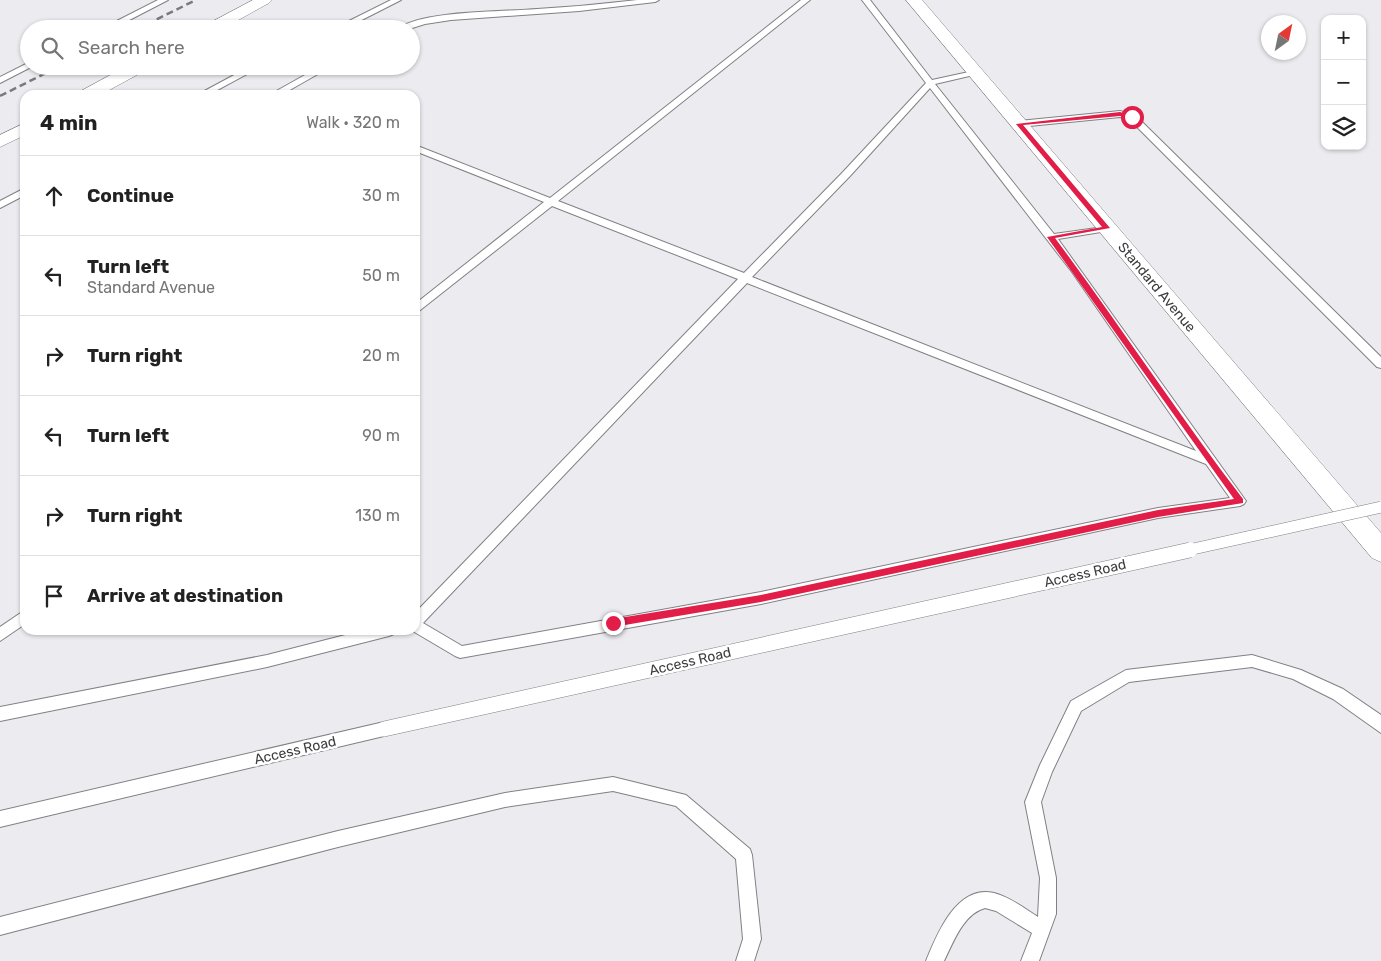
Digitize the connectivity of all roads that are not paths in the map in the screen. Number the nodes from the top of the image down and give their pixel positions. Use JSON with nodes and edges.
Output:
{"nodes":[{"id":1,"x":164,"y":0,"type":"edge"},
{"id":2,"x":264,"y":0,"type":"edge"},
{"id":3,"x":397,"y":0,"type":"edge"},
{"id":4,"x":655,"y":0,"type":"edge"},
{"id":5,"x":806,"y":0,"type":"edge"},
{"id":6,"x":866,"y":0,"type":"edge"},
{"id":7,"x":914,"y":0,"type":"edge"},
{"id":8,"x":123,"y":20,"type":"edge"},
{"id":9,"x":227,"y":20,"type":"edge"},
{"id":10,"x":356,"y":20,"type":"edge"},
{"id":11,"x":420,"y":24,"type":"edge"},
{"id":12,"x":20,"y":70,"type":"edge"},
{"id":13,"x":975,"y":72,"type":"junction"},
{"id":14,"x":124,"y":75,"type":"edge"},
{"id":15,"x":240,"y":75,"type":"edge"},
{"id":16,"x":311,"y":75,"type":"edge"},
{"id":17,"x":0,"y":80,"type":"edge"},
{"id":18,"x":930,"y":83,"type":"junction"},
{"id":19,"x":96,"y":90,"type":"edge"},
{"id":20,"x":211,"y":90,"type":"edge"},
{"id":21,"x":283,"y":90,"type":"edge"},
{"id":22,"x":1019,"y":124,"type":"junction"},
{"id":23,"x":20,"y":131,"type":"edge"},
{"id":24,"x":0,"y":142,"type":"edge"},
{"id":25,"x":420,"y":150,"type":"edge"},
{"id":26,"x":20,"y":194,"type":"edge"},
{"id":27,"x":551,"y":202,"type":"junction"},
{"id":28,"x":0,"y":205,"type":"edge"},
{"id":29,"x":1107,"y":228,"type":"junction"},
{"id":30,"x":1051,"y":237,"type":"junction"},
{"id":31,"x":745,"y":278,"type":"junction"},
{"id":32,"x":420,"y":305,"type":"edge"},
{"id":33,"x":1381,"y":364,"type":"edge"},
{"id":34,"x":1210,"y":461,"type":"junction"},
{"id":35,"x":1381,"y":507,"type":"edge"},
{"id":36,"x":1381,"y":551,"type":"edge"},
{"id":37,"x":420,"y":618,"type":"edge"},
{"id":38,"x":20,"y":620,"type":"edge"},
{"id":39,"x":420,"y":626,"type":"edge"},
{"id":40,"x":369,"y":635,"type":"edge"},
{"id":41,"x":0,"y":636,"type":"edge"},
{"id":42,"x":0,"y":714,"type":"edge"},
{"id":43,"x":1381,"y":726,"type":"edge"},
{"id":44,"x":0,"y":819,"type":"edge"},
{"id":45,"x":0,"y":926,"type":"edge"},
{"id":46,"x":1043,"y":930,"type":"junction"},
{"id":47,"x":745,"y":961,"type":"edge"},
{"id":48,"x":935,"y":961,"type":"edge"},
{"id":49,"x":1030,"y":961,"type":"edge"}],
"edges":[{"from":1,"to":8,"type":"lane"},
{"from":2,"to":9,"type":"street"},
{"from":3,"to":10,"type":"lane"},
{"from":4,"to":11,"type":"lane"},
{"from":5,"to":27,"type":"lane"},
{"from":6,"to":18,"type":"lane"},
{"from":7,"to":13,"type":"street","name":"Standard Avenue"},
{"from":12,"to":17,"type":"lane"},
{"from":13,"to":18,"type":"lane"},
{"from":13,"to":22,"type":"street","name":"Standard Avenue"},
{"from":14,"to":19,"type":"street"},
{"from":15,"to":20,"type":"lane"},
{"from":16,"to":21,"type":"lane"},
{"from":18,"to":30,"type":"lane"},
{"from":18,"to":31,"type":"lane"},
{"from":22,"to":29,"type":"street","name":"Standard Avenue"},
{"from":22,"to":33,"type":"lane"},
{"from":23,"to":24,"type":"street"},
{"from":25,"to":27,"type":"lane"},
{"from":26,"to":28,"type":"lane"},
{"from":27,"to":31,"type":"lane"},
{"from":27,"to":32,"type":"lane"},
{"from":29,"to":30,"type":"lane"},
{"from":29,"to":36,"type":"street","name":"Standard Avenue"},
{"from":30,"to":34,"type":"lane"},
{"from":31,"to":34,"type":"lane"},
{"from":31,"to":37,"type":"lane"},
{"from":34,"to":39,"type":"lane"},
{"from":35,"to":44,"type":"lane","name":"Access Road","bridge":true},
{"from":38,"to":41,"type":"lane"},
{"from":40,"to":42,"type":"lane"},
{"from":43,"to":46,"type":"lane"},
{"from":45,"to":47,"type":"lane"},
{"from":46,"to":48,"type":"lane"},
{"from":46,"to":49,"type":"lane"}]}
